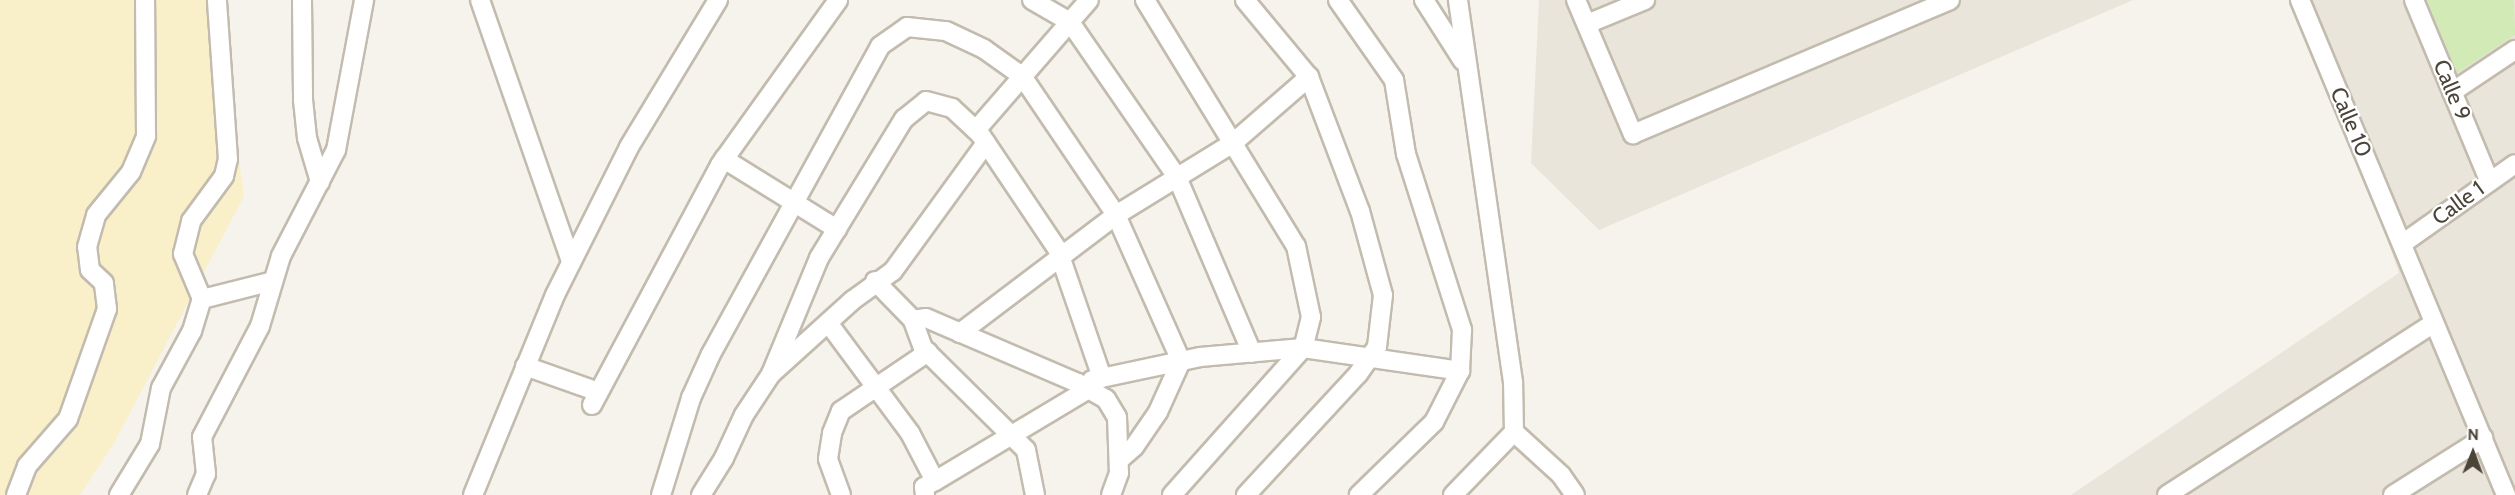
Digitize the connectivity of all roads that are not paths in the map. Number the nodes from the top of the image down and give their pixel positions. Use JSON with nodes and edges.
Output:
{"nodes":[{"id":1,"x":145,"y":0,"type":"edge"},
{"id":2,"x":217,"y":0,"type":"edge"},
{"id":3,"x":302,"y":0,"type":"edge"},
{"id":4,"x":364,"y":0,"type":"edge"},
{"id":5,"x":480,"y":0,"type":"edge"},
{"id":6,"x":718,"y":0,"type":"edge"},
{"id":7,"x":838,"y":0,"type":"edge"},
{"id":8,"x":1032,"y":0,"type":"edge"},
{"id":9,"x":1089,"y":0,"type":"edge"},
{"id":10,"x":1146,"y":0,"type":"edge"},
{"id":11,"x":1245,"y":0,"type":"edge"},
{"id":12,"x":1338,"y":0,"type":"edge"},
{"id":13,"x":1424,"y":0,"type":"edge"},
{"id":14,"x":1458,"y":0,"type":"edge"},
{"id":15,"x":1576,"y":0,"type":"edge"},
{"id":16,"x":1645,"y":0,"type":"edge"},
{"id":17,"x":1950,"y":0,"type":"edge"},
{"id":18,"x":2301,"y":0,"type":"edge"},
{"id":19,"x":2414,"y":0,"type":"edge"},
{"id":20,"x":1070,"y":22,"type":"junction"},
{"id":21,"x":1587,"y":24,"type":"junction"},
{"id":22,"x":2515,"y":50,"type":"edge"},
{"id":23,"x":1466,"y":65,"type":"junction"},
{"id":24,"x":1022,"y":76,"type":"junction"},
{"id":25,"x":1309,"y":77,"type":"junction"},
{"id":26,"x":2452,"y":92,"type":"junction"},
{"id":27,"x":981,"y":136,"type":"junction"},
{"id":28,"x":1233,"y":143,"type":"junction"},
{"id":29,"x":724,"y":159,"type":"junction"},
{"id":30,"x":2515,"y":164,"type":"edge"},
{"id":31,"x":1177,"y":177,"type":"junction"},
{"id":32,"x":2489,"y":180,"type":"junction"},
{"id":33,"x":320,"y":182,"type":"junction"},
{"id":34,"x":794,"y":201,"type":"junction"},
{"id":35,"x":1116,"y":215,"type":"junction"},
{"id":36,"x":837,"y":229,"type":"junction"},
{"id":37,"x":2402,"y":244,"type":"junction"},
{"id":38,"x":1061,"y":257,"type":"junction"},
{"id":39,"x":571,"y":262,"type":"junction"},
{"id":40,"x":273,"y":281,"type":"junction"},
{"id":41,"x":875,"y":281,"type":"junction"},
{"id":42,"x":202,"y":298,"type":"junction"},
{"id":43,"x":913,"y":320,"type":"junction"},
{"id":44,"x":829,"y":324,"type":"junction"},
{"id":45,"x":2432,"y":324,"type":"junction"},
{"id":46,"x":960,"y":333,"type":"junction"},
{"id":47,"x":1303,"y":348,"type":"junction"},
{"id":48,"x":928,"y":352,"type":"junction"},
{"id":49,"x":1252,"y":353,"type":"junction"},
{"id":50,"x":1370,"y":357,"type":"junction"},
{"id":51,"x":1181,"y":361,"type":"junction"},
{"id":52,"x":525,"y":366,"type":"junction"},
{"id":53,"x":1460,"y":371,"type":"junction"},
{"id":54,"x":771,"y":374,"type":"junction"},
{"id":55,"x":1090,"y":383,"type":"junction"},
{"id":56,"x":876,"y":386,"type":"junction"},
{"id":57,"x":1514,"y":432,"type":"junction"},
{"id":58,"x":1011,"y":435,"type":"junction"},
{"id":59,"x":2483,"y":438,"type":"junction"},
{"id":60,"x":1119,"y":460,"type":"junction"},
{"id":61,"x":930,"y":488,"type":"edge"},
{"id":62,"x":16,"y":495,"type":"edge"},
{"id":63,"x":119,"y":495,"type":"edge"},
{"id":64,"x":197,"y":495,"type":"edge"},
{"id":65,"x":473,"y":495,"type":"edge"},
{"id":66,"x":661,"y":495,"type":"edge"},
{"id":67,"x":701,"y":495,"type":"edge"},
{"id":68,"x":841,"y":495,"type":"edge"},
{"id":69,"x":1035,"y":495,"type":"edge"},
{"id":70,"x":1111,"y":495,"type":"edge"},
{"id":71,"x":1172,"y":495,"type":"edge"},
{"id":72,"x":1246,"y":495,"type":"edge"},
{"id":73,"x":1359,"y":495,"type":"edge"},
{"id":74,"x":1453,"y":495,"type":"edge"},
{"id":75,"x":1575,"y":495,"type":"edge"},
{"id":76,"x":2167,"y":495,"type":"edge"},
{"id":77,"x":2393,"y":495,"type":"edge"},
{"id":78,"x":2506,"y":495,"type":"edge"}],
"edges":[{"from":1,"to":62,"type":"street"},
{"from":2,"to":42,"type":"street"},
{"from":3,"to":33,"type":"street"},
{"from":4,"to":33,"type":"street"},
{"from":5,"to":39,"type":"street"},
{"from":6,"to":39,"type":"street"},
{"from":7,"to":29,"type":"street"},
{"from":8,"to":20,"type":"street"},
{"from":9,"to":20,"type":"street"},
{"from":10,"to":28,"type":"street"},
{"from":11,"to":25,"type":"street"},
{"from":12,"to":53,"type":"street"},
{"from":13,"to":23,"type":"street"},
{"from":14,"to":23,"type":"street"},
{"from":15,"to":21,"type":"street"},
{"from":16,"to":21,"type":"street"},
{"from":17,"to":21,"type":"street"},
{"from":18,"to":37,"type":"street","name":"Calle 10"},
{"from":19,"to":26,"type":"street","name":"Calle 9"},
{"from":20,"to":24,"type":"street"},
{"from":20,"to":31,"type":"street"},
{"from":22,"to":26,"type":"street"},
{"from":23,"to":57,"type":"street"},
{"from":24,"to":27,"type":"street"},
{"from":24,"to":34,"type":"street"},
{"from":24,"to":35,"type":"street"},
{"from":25,"to":28,"type":"street"},
{"from":25,"to":50,"type":"street"},
{"from":26,"to":32,"type":"street","name":"Calle 9"},
{"from":27,"to":36,"type":"street"},
{"from":27,"to":38,"type":"street"},
{"from":27,"to":41,"type":"street"},
{"from":28,"to":31,"type":"street"},
{"from":28,"to":47,"type":"street"},
{"from":29,"to":34,"type":"street"},
{"from":29,"to":52,"type":"street"},
{"from":30,"to":32,"type":"street","name":"Calle 1"},
{"from":31,"to":35,"type":"street"},
{"from":31,"to":49,"type":"street"},
{"from":32,"to":37,"type":"street","name":"Calle 1"},
{"from":33,"to":40,"type":"street"},
{"from":34,"to":36,"type":"street"},
{"from":34,"to":66,"type":"street"},
{"from":35,"to":38,"type":"street"},
{"from":35,"to":51,"type":"street"},
{"from":36,"to":54,"type":"street"},
{"from":37,"to":45,"type":"street","name":"Calle 10"},
{"from":38,"to":46,"type":"street"},
{"from":38,"to":55,"type":"street"},
{"from":39,"to":52,"type":"street"},
{"from":40,"to":42,"type":"street"},
{"from":40,"to":64,"type":"street"},
{"from":41,"to":43,"type":"street"},
{"from":41,"to":44,"type":"street"},
{"from":42,"to":63,"type":"street"},
{"from":43,"to":46,"type":"street"},
{"from":43,"to":48,"type":"street"},
{"from":44,"to":54,"type":"street"},
{"from":44,"to":56,"type":"street"},
{"from":45,"to":59,"type":"street","name":"Calle 10"},
{"from":45,"to":76,"type":"street"},
{"from":46,"to":55,"type":"street"},
{"from":47,"to":49,"type":"street"},
{"from":47,"to":50,"type":"street"},
{"from":47,"to":71,"type":"street"},
{"from":48,"to":56,"type":"street"},
{"from":48,"to":58,"type":"street"},
{"from":49,"to":51,"type":"street"},
{"from":50,"to":53,"type":"street"},
{"from":50,"to":72,"type":"street"},
{"from":51,"to":55,"type":"street"},
{"from":51,"to":60,"type":"street"},
{"from":52,"to":65,"type":"street"},
{"from":53,"to":73,"type":"street"},
{"from":54,"to":67,"type":"street"},
{"from":55,"to":58,"type":"street"},
{"from":55,"to":60,"type":"street"},
{"from":56,"to":61,"type":"street"},
{"from":56,"to":68,"type":"street"},
{"from":57,"to":74,"type":"street"},
{"from":57,"to":75,"type":"street"},
{"from":58,"to":61,"type":"street"},
{"from":58,"to":69,"type":"street"},
{"from":59,"to":77,"type":"street"},
{"from":59,"to":78,"type":"street","name":"Calle 10"},
{"from":60,"to":70,"type":"street"}]}
